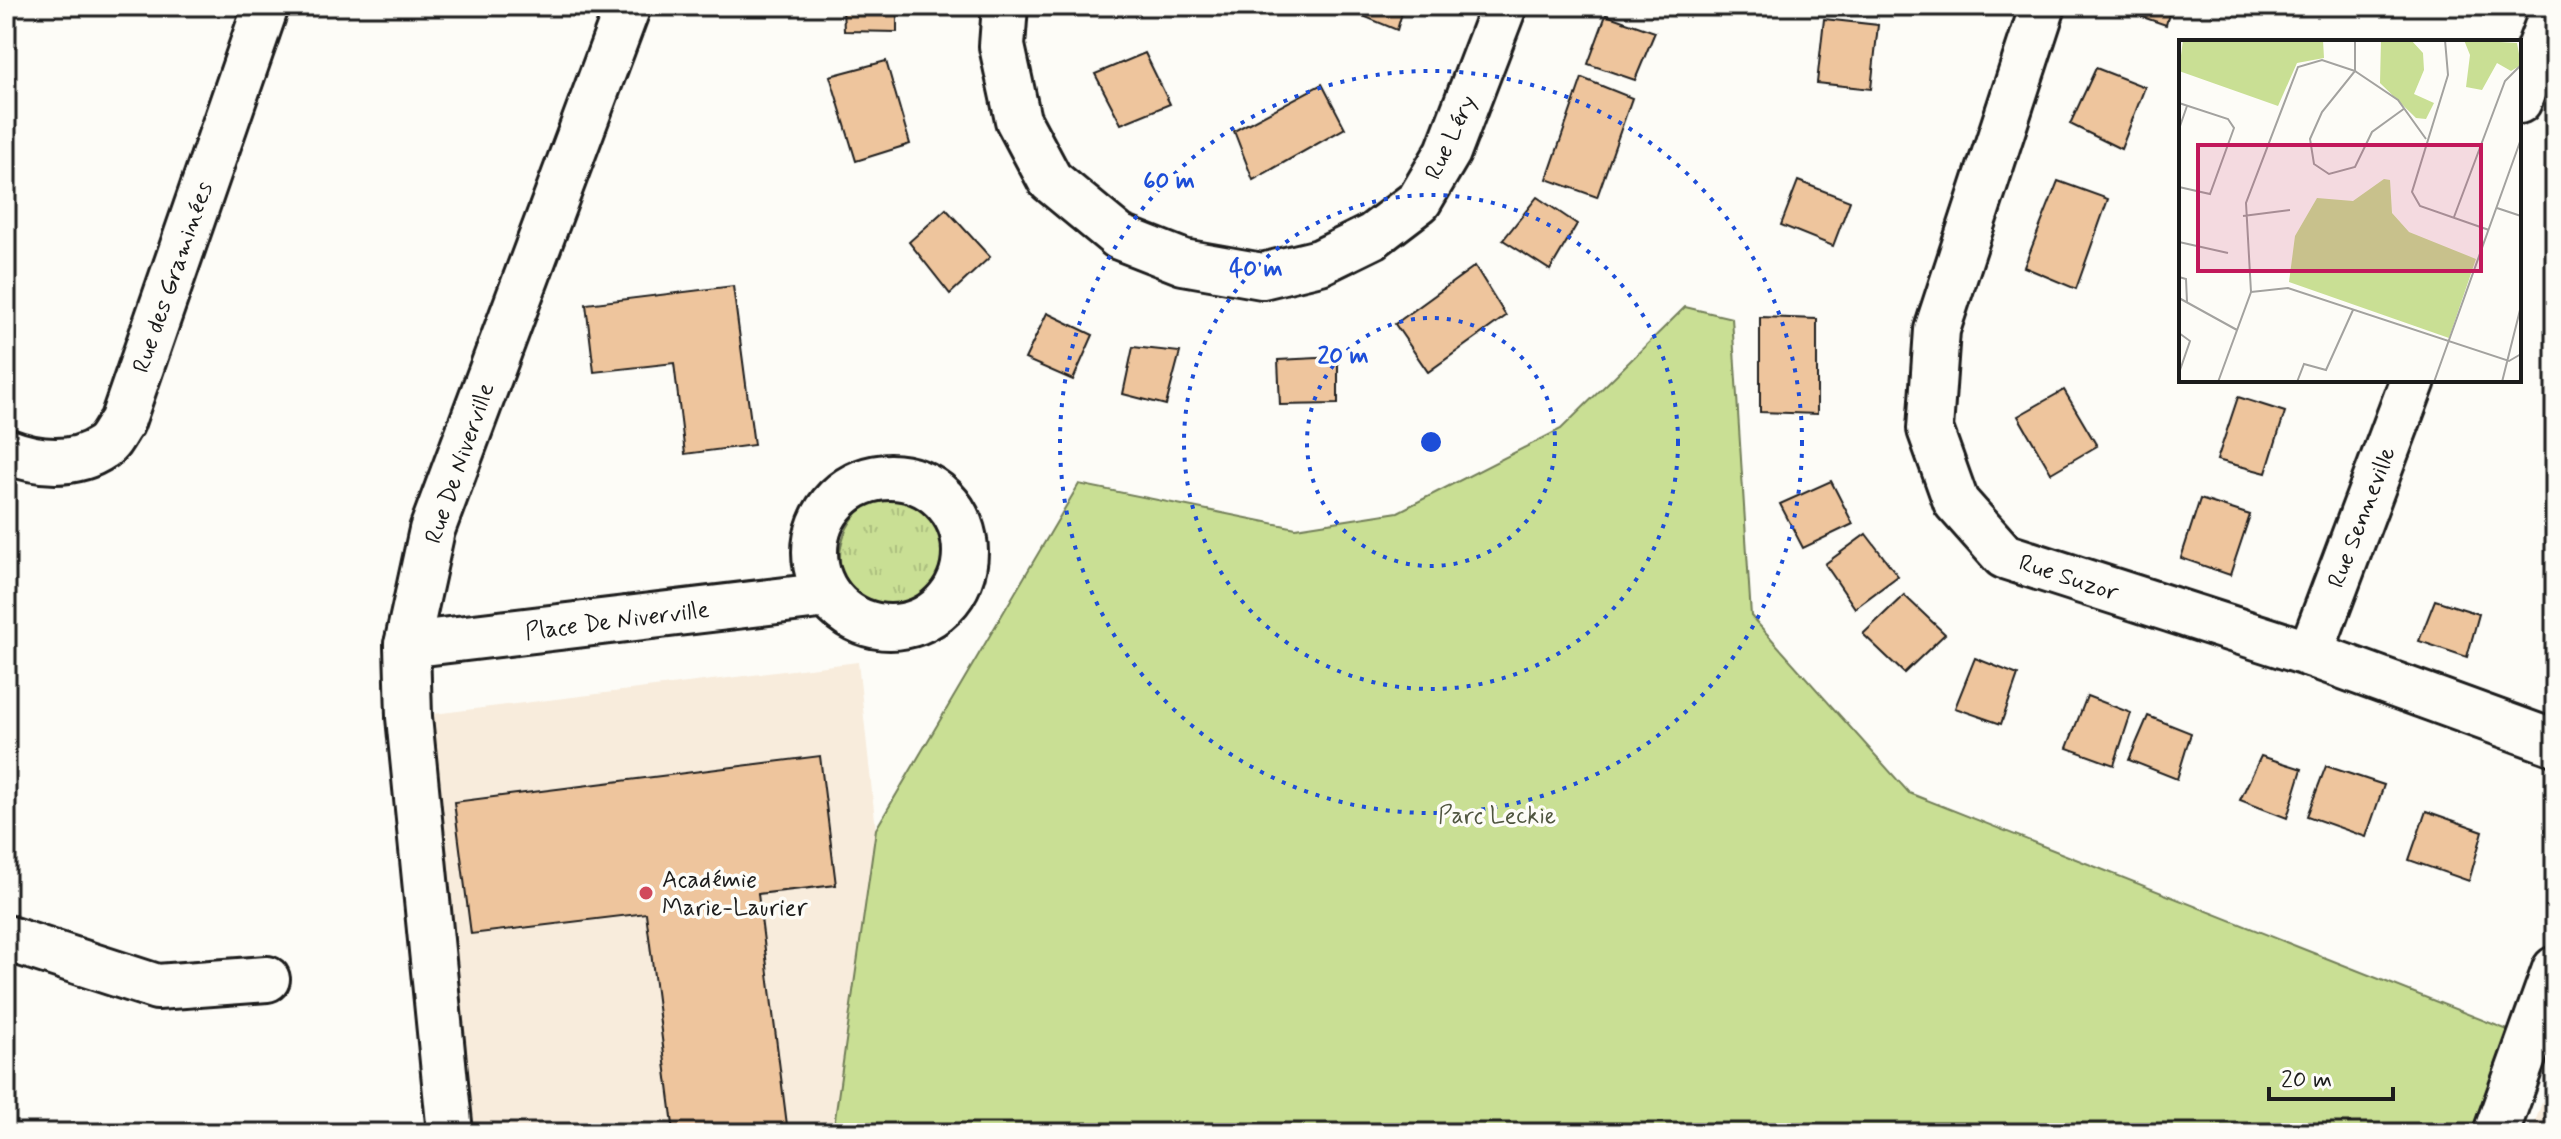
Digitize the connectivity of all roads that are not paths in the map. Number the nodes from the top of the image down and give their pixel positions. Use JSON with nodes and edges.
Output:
{"nodes":[{"id":1,"x":266,"y":6,"type":"edge"},
{"id":2,"x":628,"y":6,"type":"edge"},
{"id":3,"x":1005,"y":6,"type":"edge"},
{"id":4,"x":1504,"y":6,"type":"edge"},
{"id":5,"x":2043,"y":6,"type":"edge"},
{"id":6,"x":2555,"y":6,"type":"edge"},
{"id":7,"x":2521,"y":96,"type":"edge"},
{"id":8,"x":2412,"y":382,"type":"edge"},
{"id":9,"x":6,"y":451,"type":"edge"},
{"id":10,"x":828,"y":595,"type":"dead end"},
{"id":11,"x":407,"y":645,"type":"junction"},
{"id":12,"x":2310,"y":654,"type":"junction"},
{"id":13,"x":2555,"y":743,"type":"edge"},
{"id":14,"x":6,"y":938,"type":"edge"},
{"id":15,"x":2555,"y":969,"type":"edge"},
{"id":16,"x":267,"y":979,"type":"dead end"},
{"id":17,"x":450,"y":1133,"type":"edge"},
{"id":18,"x":2496,"y":1133,"type":"edge"}],
"edges":[{"from":1,"to":9,"type":"street","name":"Rue des Graminées"},
{"from":2,"to":11,"type":"street","name":"Rue De Niverville"},
{"from":3,"to":4,"type":"street","name":"Rue Léry"},
{"from":5,"to":12,"type":"street","name":"Rue Suzor"},
{"from":6,"to":7,"type":"street"},
{"from":8,"to":12,"type":"street","name":"Rue Senneville"},
{"from":10,"to":11,"type":"street","name":"Place De Niverville"},
{"from":11,"to":17,"type":"street","name":"Rue De Niverville"},
{"from":12,"to":13,"type":"street","name":"Rue Suzor"},
{"from":14,"to":16,"type":"street"},
{"from":15,"to":18,"type":"street"}]}
